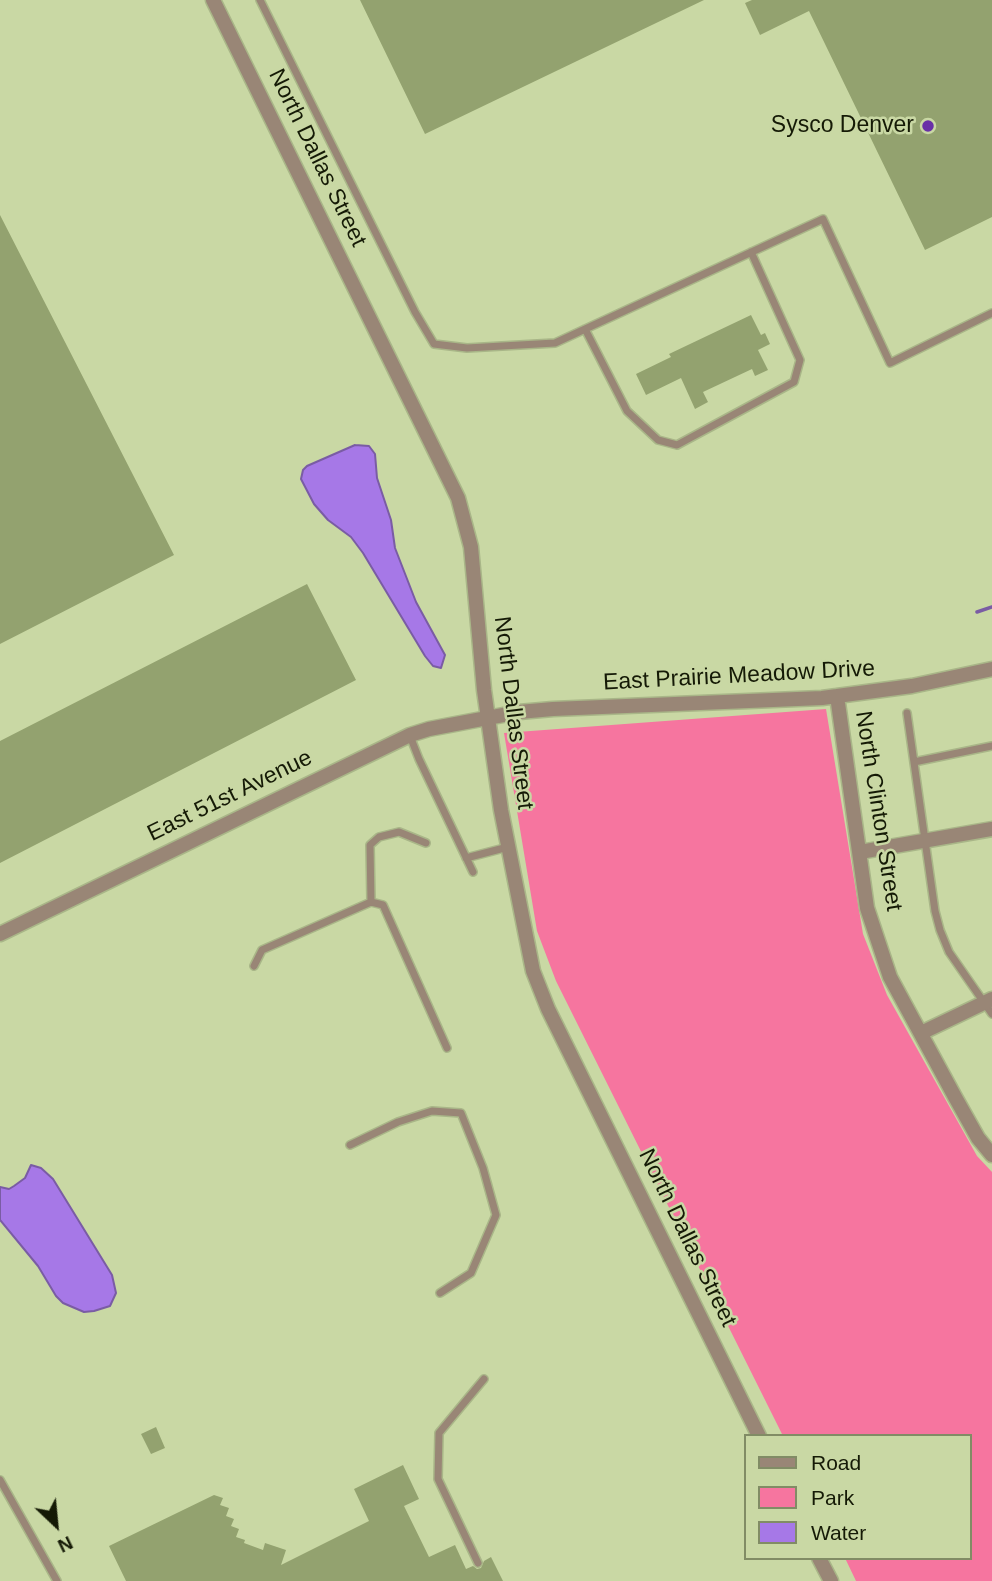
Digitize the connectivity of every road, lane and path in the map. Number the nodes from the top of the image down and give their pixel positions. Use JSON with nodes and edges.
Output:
{"nodes":[{"id":1,"x":214,"y":0,"type":"edge"},
{"id":2,"x":260,"y":0,"type":"edge"},
{"id":3,"x":751,"y":252,"type":"junction"},
{"id":4,"x":992,"y":313,"type":"edge"},
{"id":5,"x":585,"y":329,"type":"junction"},
{"id":6,"x":992,"y":669,"type":"edge"},
{"id":7,"x":837,"y":696,"type":"junction"},
{"id":8,"x":907,"y":713,"type":"dead end"},
{"id":9,"x":487,"y":718,"type":"junction"},
{"id":10,"x":410,"y":735,"type":"junction"},
{"id":11,"x":992,"y":746,"type":"edge"},
{"id":12,"x":914,"y":762,"type":"junction"},
{"id":13,"x":992,"y":829,"type":"edge"},
{"id":14,"x":926,"y":841,"type":"junction"},
{"id":15,"x":426,"y":843,"type":"dead end"},
{"id":16,"x":508,"y":846,"type":"junction"},
{"id":17,"x":860,"y":852,"type":"junction"},
{"id":18,"x":466,"y":858,"type":"junction"},
{"id":19,"x":473,"y":872,"type":"dead end"},
{"id":20,"x":371,"y":902,"type":"junction"},
{"id":21,"x":0,"y":934,"type":"edge"},
{"id":22,"x":254,"y":966,"type":"dead end"},
{"id":23,"x":990,"y":1005,"type":"edge"},
{"id":24,"x":921,"y":1033,"type":"junction"},
{"id":25,"x":447,"y":1048,"type":"dead end"},
{"id":26,"x":350,"y":1146,"type":"dead end"},
{"id":27,"x":992,"y":1155,"type":"edge"},
{"id":28,"x":440,"y":1293,"type":"dead end"},
{"id":29,"x":484,"y":1379,"type":"dead end"},
{"id":30,"x":758,"y":1434,"type":"edge"},
{"id":31,"x":0,"y":1480,"type":"edge"},
{"id":32,"x":820,"y":1560,"type":"edge"},
{"id":33,"x":478,"y":1563,"type":"dead end"},
{"id":34,"x":57,"y":1581,"type":"edge"},
{"id":35,"x":831,"y":1581,"type":"edge"}],
"edges":[{"from":1,"to":9,"type":"street","name":"North Dallas Street"},
{"from":2,"to":5,"type":"lane"},
{"from":3,"to":4,"type":"lane"},
{"from":3,"to":5,"type":"lane"},
{"from":3,"to":5,"type":"lane"},
{"from":6,"to":7,"type":"street","name":"East Prairie Meadow Drive"},
{"from":7,"to":9,"type":"street","name":"East Prairie Meadow Drive"},
{"from":7,"to":17,"type":"street","name":"North Clinton Street"},
{"from":8,"to":12,"type":"lane"},
{"from":9,"to":10,"type":"street","name":"East 51st Avenue"},
{"from":9,"to":16,"type":"street","name":"North Dallas Street"},
{"from":10,"to":18,"type":"lane"},
{"from":10,"to":21,"type":"street","name":"East 51st Avenue"},
{"from":11,"to":12,"type":"lane"},
{"from":12,"to":14,"type":"lane"},
{"from":13,"to":14,"type":"street"},
{"from":14,"to":17,"type":"street"},
{"from":14,"to":23,"type":"lane"},
{"from":15,"to":20,"type":"lane"},
{"from":16,"to":18,"type":"lane"},
{"from":16,"to":30,"type":"street","name":"North Dallas Street"},
{"from":17,"to":24,"type":"street","name":"North Clinton Street"},
{"from":18,"to":19,"type":"lane"},
{"from":20,"to":22,"type":"lane"},
{"from":20,"to":25,"type":"lane"},
{"from":23,"to":24,"type":"street"},
{"from":24,"to":27,"type":"street","name":"North Clinton Street"},
{"from":26,"to":28,"type":"lane"},
{"from":29,"to":33,"type":"lane"},
{"from":31,"to":34,"type":"lane"},
{"from":32,"to":35,"type":"street"}]}
